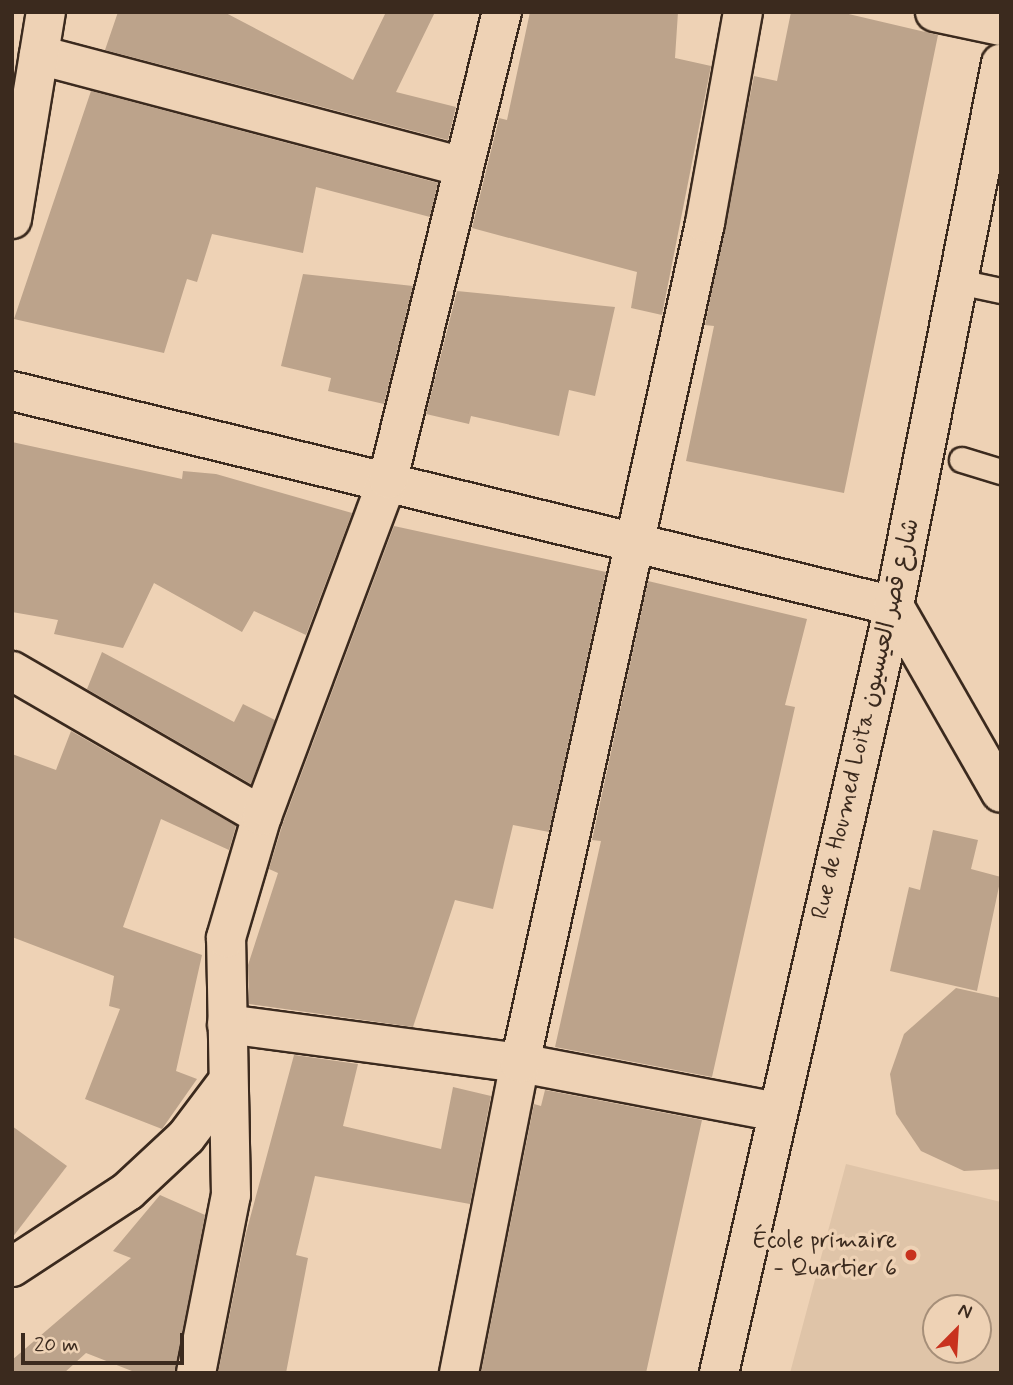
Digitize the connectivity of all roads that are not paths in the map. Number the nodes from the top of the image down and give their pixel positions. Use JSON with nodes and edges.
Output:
{"nodes":[{"id":1,"x":46,"y":12,"type":"edge"},
{"id":2,"x":502,"y":12,"type":"edge"},
{"id":3,"x":743,"y":12,"type":"edge"},
{"id":4,"x":935,"y":12,"type":"edge"},
{"id":5,"x":1001,"y":26,"type":"edge"},
{"id":6,"x":39,"y":55,"type":"junction"},
{"id":7,"x":1001,"y":63,"type":"edge"},
{"id":8,"x":18,"y":139,"type":"edge"},
{"id":9,"x":463,"y":167,"type":"junction"},
{"id":10,"x":12,"y":219,"type":"edge"},
{"id":11,"x":959,"y":282,"type":"junction"},
{"id":12,"x":1001,"y":291,"type":"edge"},
{"id":13,"x":12,"y":391,"type":"edge"},
{"id":14,"x":962,"y":460,"type":"dead end"},
{"id":15,"x":1001,"y":472,"type":"edge"},
{"id":16,"x":388,"y":479,"type":"junction"},
{"id":17,"x":634,"y":539,"type":"junction"},
{"id":18,"x":894,"y":606,"type":"junction"},
{"id":19,"x":12,"y":671,"type":"edge"},
{"id":20,"x":1001,"y":793,"type":"edge"},
{"id":21,"x":262,"y":816,"type":"junction"},
{"id":22,"x":227,"y":1024,"type":"junction"},
{"id":23,"x":520,"y":1063,"type":"junction"},
{"id":24,"x":226,"y":1084,"type":"junction"},
{"id":25,"x":777,"y":1112,"type":"junction"},
{"id":26,"x":12,"y":1266,"type":"edge"},
{"id":27,"x":196,"y":1373,"type":"edge"},
{"id":28,"x":460,"y":1373,"type":"edge"},
{"id":29,"x":719,"y":1373,"type":"edge"}],
"edges":[{"from":1,"to":6,"type":"street"},
{"from":2,"to":9,"type":"street"},
{"from":3,"to":17,"type":"street"},
{"from":4,"to":5,"type":"street"},
{"from":6,"to":8,"type":"street"},
{"from":6,"to":9,"type":"street"},
{"from":7,"to":11,"type":"street","name":"Rue de Houmed Loita شارع قصر العيسيون"},
{"from":8,"to":10,"type":"street"},
{"from":9,"to":16,"type":"street"},
{"from":11,"to":12,"type":"lane"},
{"from":11,"to":18,"type":"street","name":"Rue de Houmed Loita شارع قصر العيسيون"},
{"from":13,"to":16,"type":"street"},
{"from":14,"to":15,"type":"lane"},
{"from":16,"to":17,"type":"street"},
{"from":16,"to":21,"type":"street"},
{"from":17,"to":18,"type":"street"},
{"from":17,"to":23,"type":"street"},
{"from":18,"to":20,"type":"street"},
{"from":18,"to":25,"type":"street","name":"Rue de Houmed Loita شارع قصر العيسيون"},
{"from":19,"to":21,"type":"street"},
{"from":21,"to":22,"type":"street"},
{"from":22,"to":23,"type":"street"},
{"from":22,"to":24,"type":"street"},
{"from":23,"to":25,"type":"street"},
{"from":23,"to":28,"type":"street"},
{"from":24,"to":26,"type":"street"},
{"from":24,"to":27,"type":"street"},
{"from":25,"to":29,"type":"street","name":"Rue de Houmed Loita شارع قصر العيسيون"}]}
